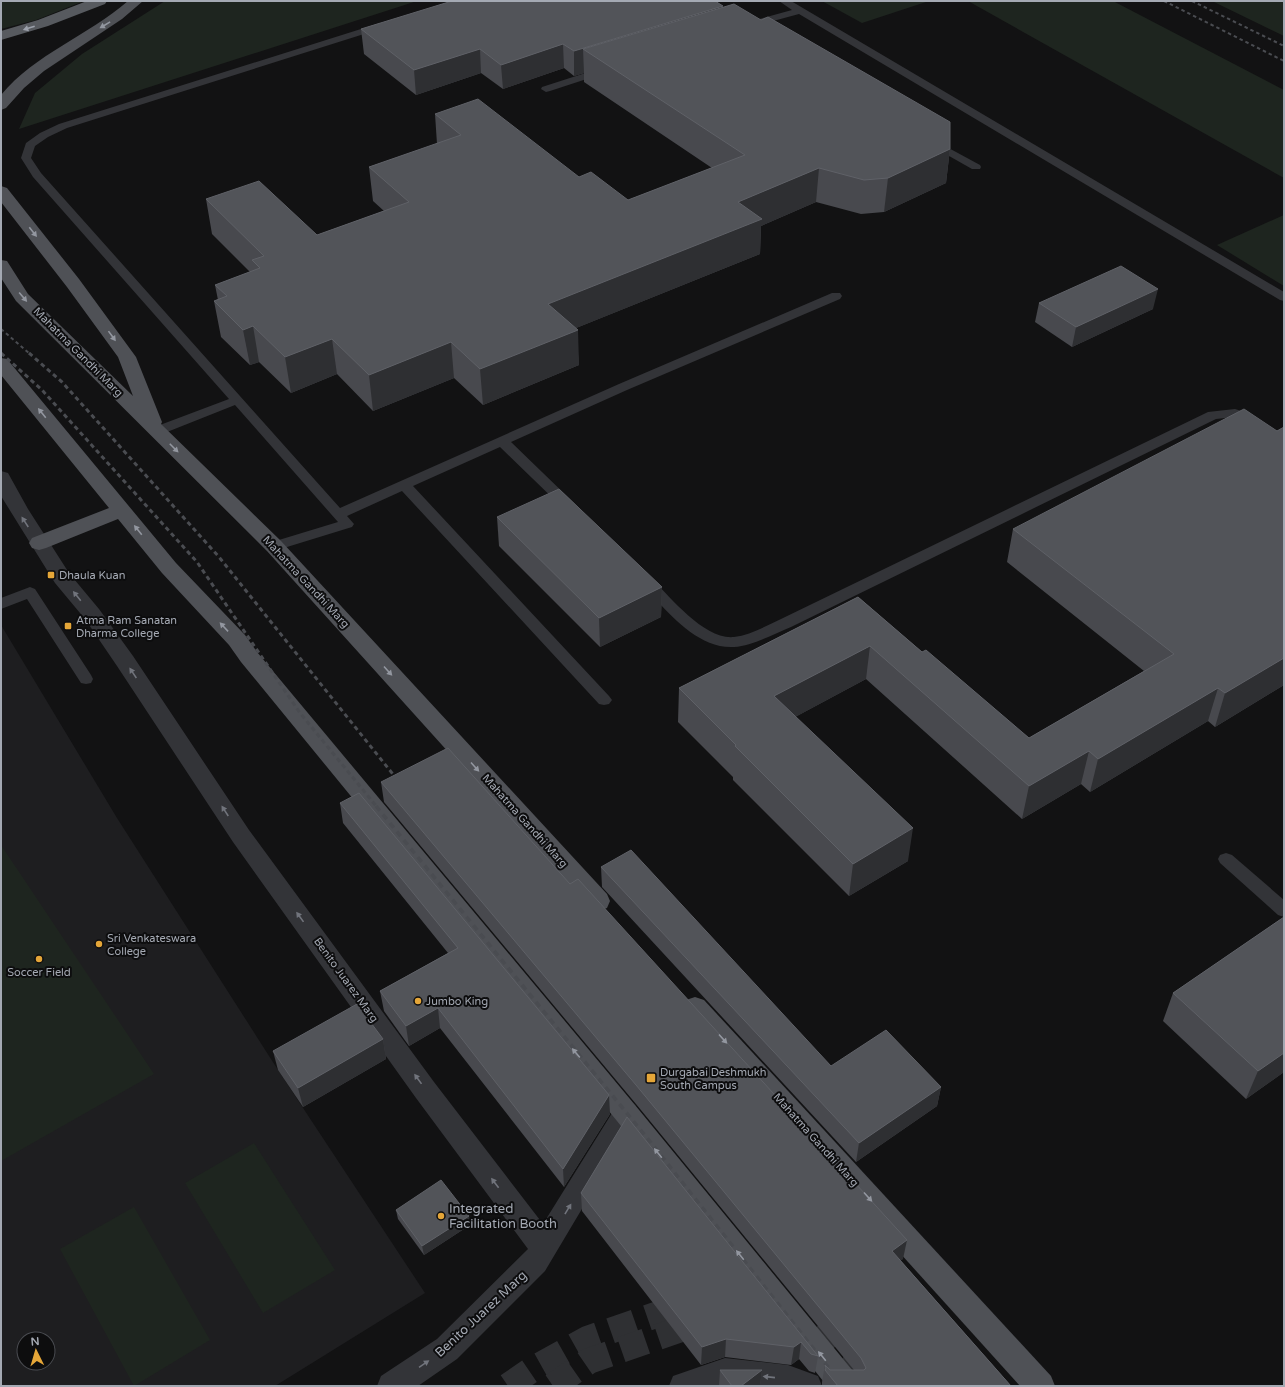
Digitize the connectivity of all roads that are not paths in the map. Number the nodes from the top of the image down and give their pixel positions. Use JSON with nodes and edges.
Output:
{"nodes":[{"id":1,"x":100,"y":1,"type":"edge"},
{"id":2,"x":136,"y":1,"type":"edge"},
{"id":3,"x":784,"y":1,"type":"edge"},
{"id":4,"x":800,"y":11,"type":"junction"},
{"id":5,"x":389,"y":23,"type":"edge"},
{"id":6,"x":759,"y":34,"type":"edge"},
{"id":7,"x":1,"y":36,"type":"edge"},
{"id":8,"x":612,"y":68,"type":"edge"},
{"id":9,"x":546,"y":89,"type":"dead end"},
{"id":10,"x":1,"y":104,"type":"edge"},
{"id":11,"x":922,"y":137,"type":"edge"},
{"id":12,"x":976,"y":168,"type":"dead end"},
{"id":13,"x":1,"y":191,"type":"edge"},
{"id":14,"x":1,"y":265,"type":"edge"},
{"id":15,"x":836,"y":296,"type":"dead end"},
{"id":16,"x":1284,"y":298,"type":"edge"},
{"id":17,"x":1,"y":363,"type":"edge"},
{"id":18,"x":237,"y":400,"type":"junction"},
{"id":19,"x":157,"y":431,"type":"junction"},
{"id":20,"x":502,"y":441,"type":"junction"},
{"id":21,"x":1284,"y":443,"type":"edge"},
{"id":22,"x":1,"y":477,"type":"edge"},
{"id":23,"x":404,"y":485,"type":"junction"},
{"id":24,"x":121,"y":510,"type":"junction"},
{"id":25,"x":576,"y":513,"type":"edge"},
{"id":26,"x":339,"y":514,"type":"junction"},
{"id":27,"x":39,"y":543,"type":"junction"},
{"id":28,"x":274,"y":546,"type":"junction"},
{"id":29,"x":640,"y":575,"type":"edge"},
{"id":30,"x":1,"y":604,"type":"edge"},
{"id":31,"x":86,"y":679,"type":"dead end"},
{"id":32,"x":604,"y":700,"type":"dead end"},
{"id":33,"x":1226,"y":859,"type":"dead end"},
{"id":34,"x":1284,"y":910,"type":"edge"},
{"id":35,"x":615,"y":920,"type":"edge"},
{"id":36,"x":679,"y":990,"type":"edge"},
{"id":37,"x":626,"y":1113,"type":"junction"},
{"id":38,"x":544,"y":1248,"type":"junction"},
{"id":39,"x":392,"y":1386,"type":"edge"},
{"id":40,"x":684,"y":1386,"type":"edge"},
{"id":41,"x":807,"y":1386,"type":"edge"},
{"id":42,"x":846,"y":1386,"type":"edge"},
{"id":43,"x":1040,"y":1386,"type":"edge"}],
"edges":[{"from":1,"to":7,"type":"highway","one_way":true},
{"from":2,"to":10,"type":"main road","one_way":true},
{"from":3,"to":4,"type":"lane"},
{"from":4,"to":6,"type":"lane"},
{"from":4,"to":16,"type":"lane"},
{"from":5,"to":18,"type":"lane"},
{"from":8,"to":9,"type":"lane"},
{"from":11,"to":12,"type":"lane"},
{"from":13,"to":19,"type":"main road","one_way":true},
{"from":14,"to":19,"type":"main road","name":"Mahatma Gandhi Marg","one_way":true},
{"from":15,"to":20,"type":"lane"},
{"from":24,"to":17,"type":"main road","one_way":true},
{"from":18,"to":19,"type":"lane"},
{"from":18,"to":26,"type":"lane"},
{"from":19,"to":28,"type":"main road","name":"Mahatma Gandhi Marg","one_way":true},
{"from":20,"to":23,"type":"lane"},
{"from":20,"to":25,"type":"lane"},
{"from":21,"to":29,"type":"lane"},
{"from":27,"to":22,"type":"street","name":"Benito Juarez Marg","one_way":true},
{"from":23,"to":26,"type":"lane"},
{"from":23,"to":32,"type":"lane"},
{"from":24,"to":27,"type":"main road"},
{"from":37,"to":24,"type":"main road","one_way":true},
{"from":26,"to":28,"type":"lane"},
{"from":38,"to":27,"type":"street","name":"Benito Juarez Marg","one_way":true},
{"from":28,"to":35,"type":"main road","name":"Mahatma Gandhi Marg","one_way":true},
{"from":30,"to":31,"type":"lane"},
{"from":33,"to":34,"type":"lane"},
{"from":36,"to":43,"type":"main road","name":"Mahatma Gandhi Marg","one_way":true},
{"from":38,"to":37,"type":"street","name":"Benito Juarez Marg","one_way":true},
{"from":42,"to":37,"type":"main road","one_way":true},
{"from":39,"to":38,"type":"street","name":"Benito Juarez Marg","one_way":true},
{"from":41,"to":40,"type":"street","one_way":true}]}
